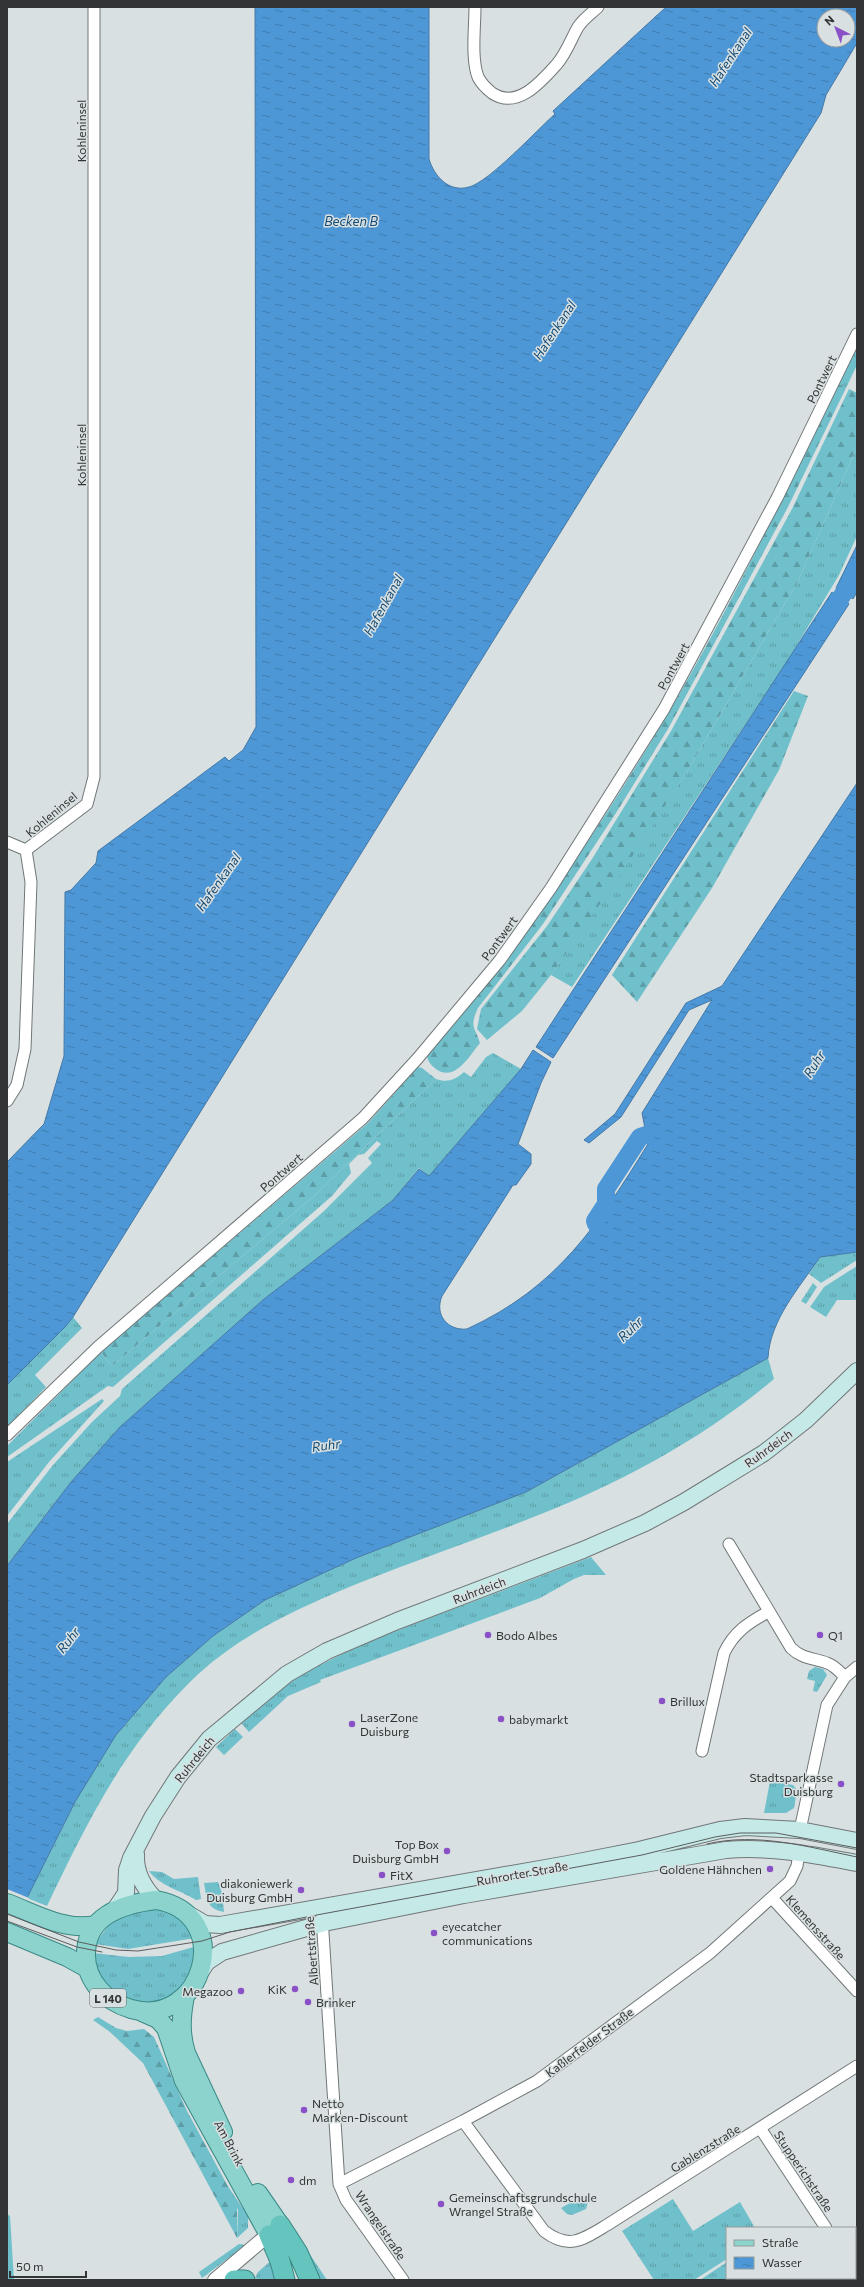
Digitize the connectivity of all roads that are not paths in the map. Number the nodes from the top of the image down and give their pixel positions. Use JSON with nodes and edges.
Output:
{"nodes":[{"id":1,"x":94,"y":7,"type":"edge"},
{"id":2,"x":475,"y":7,"type":"edge"},
{"id":3,"x":598,"y":7,"type":"edge"},
{"id":4,"x":857,"y":334,"type":"edge"},
{"id":5,"x":7,"y":842,"type":"edge"},
{"id":6,"x":26,"y":850,"type":"junction"},
{"id":7,"x":7,"y":1101,"type":"edge"},
{"id":8,"x":857,"y":1370,"type":"edge"},
{"id":9,"x":7,"y":1435,"type":"edge"},
{"id":10,"x":729,"y":1544,"type":"dead end"},
{"id":11,"x":768,"y":1612,"type":"junction"},
{"id":12,"x":857,"y":1667,"type":"edge"},
{"id":13,"x":845,"y":1677,"type":"junction"},
{"id":14,"x":702,"y":1751,"type":"dead end"},
{"id":15,"x":800,"y":1830,"type":"junction"},
{"id":16,"x":857,"y":1841,"type":"edge"},
{"id":17,"x":136,"y":1847,"type":"junction"},
{"id":18,"x":799,"y":1853,"type":"junction"},
{"id":19,"x":857,"y":1863,"type":"edge"},
{"id":20,"x":772,"y":1898,"type":"junction"},
{"id":21,"x":156,"y":1900,"type":"junction"},
{"id":22,"x":7,"y":1902,"type":"edge"},
{"id":23,"x":114,"y":1911,"type":"junction"},
{"id":24,"x":188,"y":1914,"type":"junction"},
{"id":25,"x":322,"y":1916,"type":"junction"},
{"id":26,"x":95,"y":1925,"type":"junction"},
{"id":27,"x":7,"y":1932,"type":"edge"},
{"id":28,"x":87,"y":1968,"type":"junction"},
{"id":29,"x":201,"y":1971,"type":"junction"},
{"id":30,"x":857,"y":1991,"type":"edge"},
{"id":31,"x":185,"y":1996,"type":"junction"},
{"id":32,"x":142,"y":2012,"type":"junction"},
{"id":33,"x":857,"y":2066,"type":"edge"},
{"id":34,"x":463,"y":2122,"type":"junction"},
{"id":35,"x":760,"y":2128,"type":"junction"},
{"id":36,"x":339,"y":2184,"type":"junction"},
{"id":37,"x":825,"y":2227,"type":"edge"},
{"id":38,"x":274,"y":2230,"type":"junction"},
{"id":39,"x":215,"y":2280,"type":"edge"},
{"id":40,"x":234,"y":2280,"type":"edge"},
{"id":41,"x":246,"y":2280,"type":"edge"},
{"id":42,"x":285,"y":2280,"type":"edge"},
{"id":43,"x":310,"y":2280,"type":"edge"},
{"id":44,"x":403,"y":2280,"type":"edge"}],
"edges":[{"from":1,"to":6,"type":"street","name":"Kohleninsel"},
{"from":2,"to":3,"type":"street"},
{"from":4,"to":9,"type":"street","name":"Pontwert"},
{"from":5,"to":6,"type":"street","name":"Kohleninsel"},
{"from":6,"to":7,"type":"street"},
{"from":8,"to":17,"type":"main road","name":"Ruhrdeich"},
{"from":10,"to":11,"type":"street"},
{"from":11,"to":13,"type":"street"},
{"from":11,"to":14,"type":"street"},
{"from":12,"to":13,"type":"street"},
{"from":13,"to":15,"type":"street"},
{"from":15,"to":16,"type":"main road","name":"Ruhrorter Straße"},
{"from":15,"to":18,"type":"main road"},
{"from":15,"to":25,"type":"main road","name":"Ruhrorter Straße"},
{"from":17,"to":21,"type":"main road","name":"Ruhrdeich"},
{"from":17,"to":23,"type":"main road","name":"Ruhrdeich"},
{"from":18,"to":19,"type":"main road","name":"Ruhrorter Straße"},
{"from":18,"to":20,"type":"street","name":"Kaßlerfelder Straße"},
{"from":18,"to":25,"type":"main road","name":"Ruhrorter Straße"},
{"from":20,"to":30,"type":"street","name":"Klemensstraße"},
{"from":20,"to":34,"type":"street","name":"Kaßlerfelder Straße"},
{"from":21,"to":23,"type":"main road"},
{"from":21,"to":24,"type":"main road","name":"Ruhrorter Straße","number":"L 140"},
{"from":22,"to":26,"type":"main road"},
{"from":23,"to":26,"type":"main road"},
{"from":24,"to":25,"type":"main road","name":"Ruhrorter Straße"},
{"from":24,"to":29,"type":"main road","name":"Ruhrorter Straße","number":"L 140"},
{"from":25,"to":29,"type":"main road","name":"Ruhrorter Straße"},
{"from":25,"to":36,"type":"street","name":"Albertstraße"},
{"from":26,"to":28,"type":"main road","name":"Ruhrorter Straße","number":"L 140"},
{"from":27,"to":28,"type":"main road"},
{"from":28,"to":32,"type":"main road","name":"Ruhrorter Straße","number":"L 140"},
{"from":29,"to":31,"type":"main road","name":"Ruhrorter Straße","number":"L 140"},
{"from":31,"to":32,"type":"main road","name":"Ruhrorter Straße","number":"L 140"},
{"from":31,"to":38,"type":"main road","name":"Am Brink"},
{"from":32,"to":38,"type":"main road","name":"Am Brink"},
{"from":33,"to":35,"type":"street","name":"Gablenzstraße"},
{"from":34,"to":35,"type":"street","name":"Gablenzstraße"},
{"from":34,"to":36,"type":"street","name":"Kaßlerfelder Straße"},
{"from":35,"to":37,"type":"street","name":"Stupperichstraße"},
{"from":36,"to":44,"type":"street","name":"Wrangelstraße"},
{"from":38,"to":39,"type":"street"},
{"from":38,"to":42,"type":"highway","name":"Am Brink"},
{"from":38,"to":43,"type":"highway","name":"Am Brink"},
{"from":40,"to":41,"type":"highway"}]}
